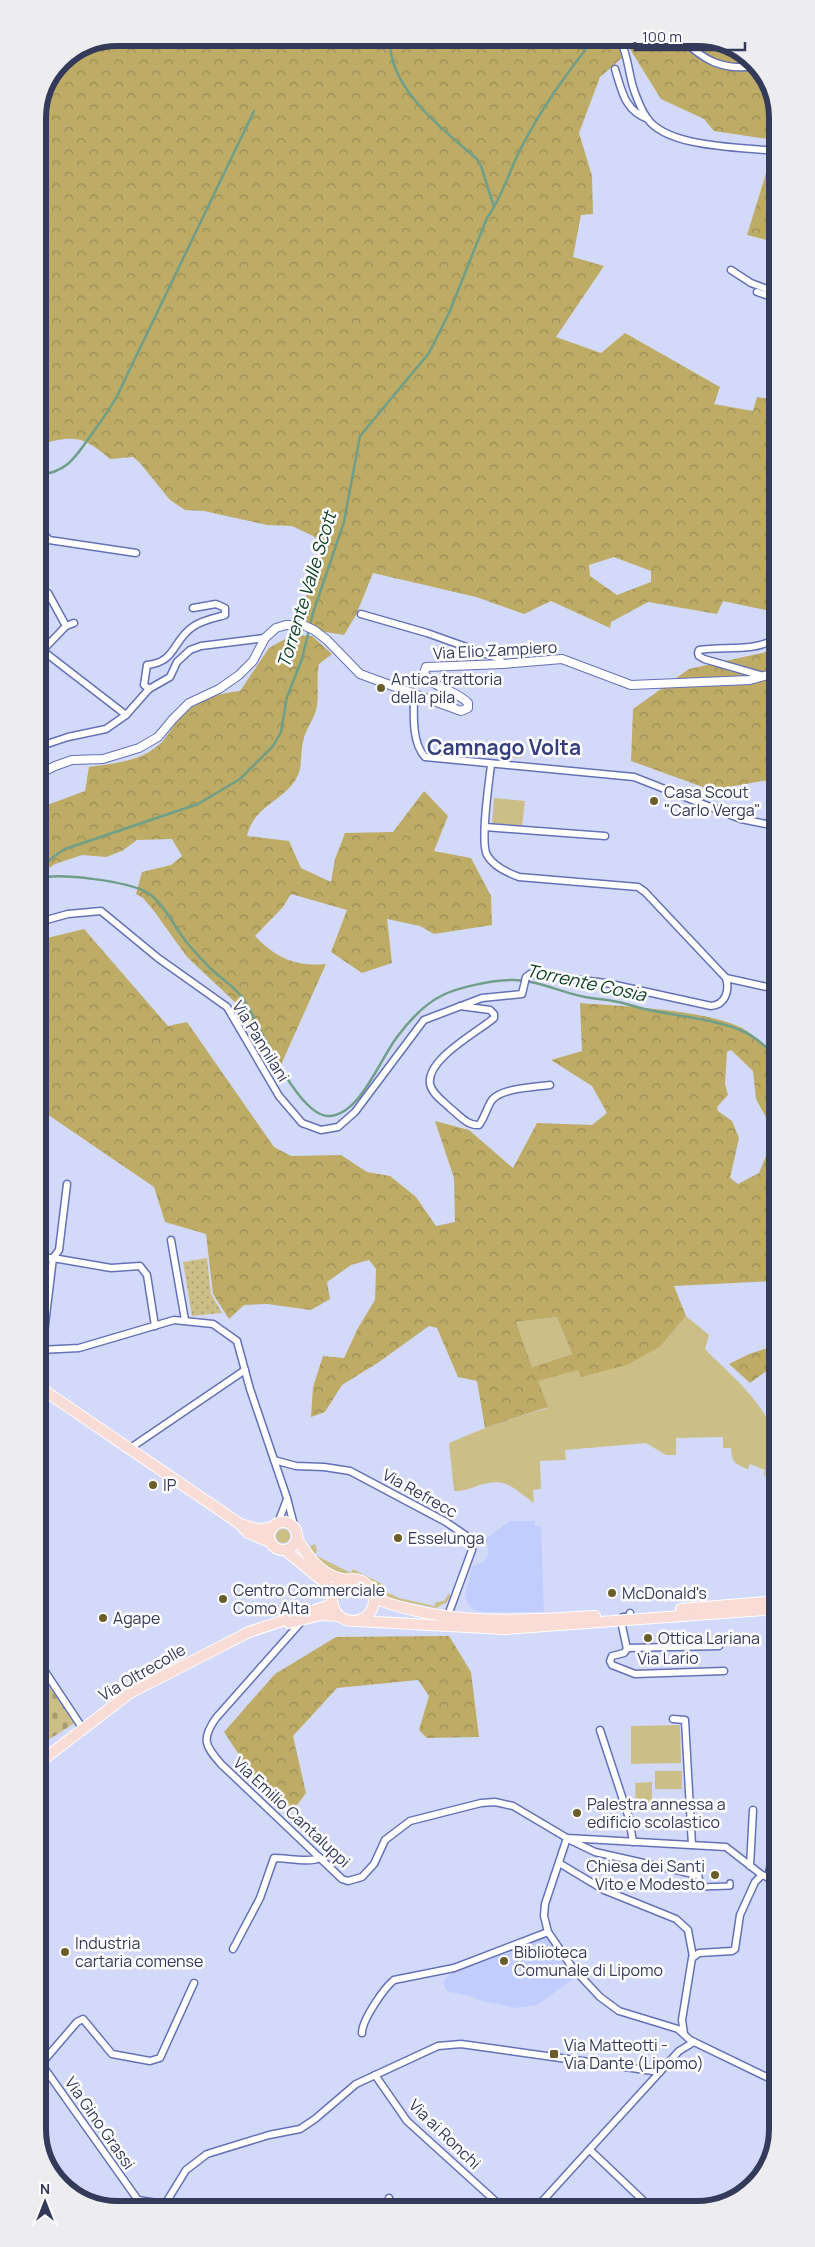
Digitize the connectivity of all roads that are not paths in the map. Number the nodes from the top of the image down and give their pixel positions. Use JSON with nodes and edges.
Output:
{"nodes":[{"id":1,"x":622,"y":46,"type":"edge"},
{"id":2,"x":690,"y":46,"type":"edge"},
{"id":3,"x":746,"y":66,"type":"edge"},
{"id":4,"x":614,"y":69,"type":"dead end"},
{"id":5,"x":648,"y":119,"type":"junction"},
{"id":6,"x":769,"y":150,"type":"edge"},
{"id":7,"x":731,"y":270,"type":"dead end"},
{"id":8,"x":769,"y":290,"type":"edge"},
{"id":9,"x":757,"y":292,"type":"dead end"},
{"id":10,"x":769,"y":296,"type":"edge"},
{"id":11,"x":46,"y":536,"type":"edge"},
{"id":12,"x":136,"y":553,"type":"dead end"},
{"id":13,"x":48,"y":593,"type":"dead end"},
{"id":14,"x":193,"y":608,"type":"dead end"},
{"id":15,"x":361,"y":614,"type":"dead end"},
{"id":16,"x":74,"y":623,"type":"dead end"},
{"id":17,"x":66,"y":626,"type":"junction"},
{"id":18,"x":265,"y":638,"type":"junction"},
{"id":19,"x":769,"y":642,"type":"edge"},
{"id":20,"x":46,"y":644,"type":"edge"},
{"id":21,"x":46,"y":652,"type":"edge"},
{"id":22,"x":503,"y":664,"type":"junction"},
{"id":23,"x":769,"y":675,"type":"edge"},
{"id":24,"x":763,"y":676,"type":"junction"},
{"id":25,"x":149,"y":689,"type":"junction"},
{"id":26,"x":414,"y":693,"type":"junction"},
{"id":27,"x":126,"y":715,"type":"junction"},
{"id":28,"x":46,"y":744,"type":"edge"},
{"id":29,"x":491,"y":765,"type":"junction"},
{"id":30,"x":46,"y":770,"type":"edge"},
{"id":31,"x":769,"y":825,"type":"edge"},
{"id":32,"x":485,"y":827,"type":"junction"},
{"id":33,"x":605,"y":836,"type":"dead end"},
{"id":34,"x":46,"y":920,"type":"edge"},
{"id":35,"x":726,"y":978,"type":"junction"},
{"id":36,"x":769,"y":987,"type":"edge"},
{"id":37,"x":458,"y":1006,"type":"junction"},
{"id":38,"x":550,"y":1085,"type":"dead end"},
{"id":39,"x":67,"y":1184,"type":"dead end"},
{"id":40,"x":171,"y":1240,"type":"dead end"},
{"id":41,"x":46,"y":1258,"type":"edge"},
{"id":42,"x":53,"y":1258,"type":"junction"},
{"id":43,"x":46,"y":1311,"type":"edge"},
{"id":44,"x":185,"y":1320,"type":"junction"},
{"id":45,"x":155,"y":1326,"type":"junction"},
{"id":46,"x":46,"y":1349,"type":"edge"},
{"id":47,"x":245,"y":1370,"type":"junction"},
{"id":48,"x":46,"y":1392,"type":"edge"},
{"id":49,"x":129,"y":1448,"type":"junction"},
{"id":50,"x":274,"y":1460,"type":"junction"},
{"id":51,"x":288,"y":1498,"type":"junction"},
{"id":52,"x":240,"y":1524,"type":"junction"},
{"id":53,"x":275,"y":1525,"type":"junction"},
{"id":54,"x":296,"y":1534,"type":"junction"},
{"id":55,"x":270,"y":1542,"type":"junction"},
{"id":56,"x":284,"y":1550,"type":"junction"},
{"id":57,"x":351,"y":1580,"type":"junction"},
{"id":58,"x":335,"y":1591,"type":"junction"},
{"id":59,"x":374,"y":1598,"type":"junction"},
{"id":60,"x":332,"y":1604,"type":"junction"},
{"id":61,"x":769,"y":1605,"type":"edge"},
{"id":62,"x":752,"y":1607,"type":"junction"},
{"id":63,"x":688,"y":1608,"type":"junction"},
{"id":64,"x":340,"y":1616,"type":"junction"},
{"id":65,"x":579,"y":1616,"type":"junction"},
{"id":66,"x":675,"y":1616,"type":"junction"},
{"id":67,"x":448,"y":1618,"type":"junction"},
{"id":68,"x":627,"y":1618,"type":"junction"},
{"id":69,"x":302,"y":1621,"type":"junction"},
{"id":70,"x":356,"y":1621,"type":"junction"},
{"id":71,"x":567,"y":1624,"type":"junction"},
{"id":72,"x":270,"y":1625,"type":"junction"},
{"id":73,"x":719,"y":1646,"type":"dead end"},
{"id":74,"x":627,"y":1648,"type":"junction"},
{"id":75,"x":724,"y":1671,"type":"dead end"},
{"id":76,"x":46,"y":1673,"type":"edge"},
{"id":77,"x":672,"y":1719,"type":"dead end"},
{"id":78,"x":83,"y":1729,"type":"junction"},
{"id":79,"x":600,"y":1730,"type":"dead end"},
{"id":80,"x":46,"y":1757,"type":"edge"},
{"id":81,"x":753,"y":1810,"type":"dead end"},
{"id":82,"x":567,"y":1838,"type":"junction"},
{"id":83,"x":633,"y":1842,"type":"junction"},
{"id":84,"x":692,"y":1844,"type":"junction"},
{"id":85,"x":320,"y":1858,"type":"junction"},
{"id":86,"x":559,"y":1863,"type":"junction"},
{"id":87,"x":750,"y":1866,"type":"junction"},
{"id":88,"x":769,"y":1867,"type":"edge"},
{"id":89,"x":670,"y":1869,"type":"joint"},
{"id":90,"x":765,"y":1876,"type":"junction"},
{"id":91,"x":769,"y":1877,"type":"edge"},
{"id":92,"x":730,"y":1883,"type":"dead end"},
{"id":93,"x":548,"y":1932,"type":"junction"},
{"id":94,"x":233,"y":1949,"type":"dead end"},
{"id":95,"x":693,"y":1957,"type":"junction"},
{"id":96,"x":194,"y":1982,"type":"dead end"},
{"id":97,"x":362,"y":2033,"type":"dead end"},
{"id":98,"x":684,"y":2034,"type":"junction"},
{"id":99,"x":694,"y":2042,"type":"junction"},
{"id":100,"x":683,"y":2048,"type":"junction"},
{"id":101,"x":46,"y":2057,"type":"edge"},
{"id":102,"x":46,"y":2070,"type":"edge"},
{"id":103,"x":660,"y":2072,"type":"junction"},
{"id":104,"x":374,"y":2075,"type":"junction"},
{"id":105,"x":769,"y":2078,"type":"edge"},
{"id":106,"x":590,"y":2150,"type":"junction"},
{"id":107,"x":389,"y":2198,"type":"dead end"},
{"id":108,"x":138,"y":2200,"type":"joint"},
{"id":109,"x":142,"y":2201,"type":"edge"},
{"id":110,"x":168,"y":2201,"type":"edge"},
{"id":111,"x":390,"y":2201,"type":"edge"},
{"id":112,"x":496,"y":2201,"type":"edge"},
{"id":113,"x":543,"y":2201,"type":"edge"},
{"id":114,"x":644,"y":2201,"type":"edge"}],
"edges":[{"from":1,"to":5,"type":"street"},
{"from":2,"to":3,"type":"street"},
{"from":4,"to":5,"type":"street"},
{"from":5,"to":6,"type":"street"},
{"from":7,"to":8,"type":"street"},
{"from":9,"to":10,"type":"street"},
{"from":11,"to":12,"type":"street"},
{"from":13,"to":17,"type":"street"},
{"from":14,"to":25,"type":"street"},
{"from":15,"to":22,"type":"street"},
{"from":16,"to":17,"type":"street"},
{"from":17,"to":20,"type":"street"},
{"from":18,"to":25,"type":"street"},
{"from":18,"to":26,"type":"street"},
{"from":18,"to":30,"type":"street"},
{"from":19,"to":24,"type":"street"},
{"from":21,"to":27,"type":"street"},
{"from":22,"to":24,"type":"street","name":"Via Elio Zampiero"},
{"from":22,"to":26,"type":"street","name":"Via Elio Zampiero"},
{"from":23,"to":24,"type":"street","name":"Via Elio Zampiero"},
{"from":25,"to":27,"type":"street"},
{"from":26,"to":29,"type":"street"},
{"from":27,"to":28,"type":"street"},
{"from":29,"to":31,"type":"street"},
{"from":29,"to":32,"type":"street"},
{"from":32,"to":33,"type":"street"},
{"from":32,"to":35,"type":"street"},
{"from":34,"to":37,"type":"street","name":"Via Pannilani"},
{"from":35,"to":36,"type":"street"},
{"from":35,"to":37,"type":"street"},
{"from":37,"to":38,"type":"street"},
{"from":39,"to":42,"type":"street"},
{"from":40,"to":44,"type":"street"},
{"from":41,"to":42,"type":"street"},
{"from":42,"to":43,"type":"street"},
{"from":42,"to":45,"type":"street"},
{"from":44,"to":45,"type":"street"},
{"from":44,"to":47,"type":"street"},
{"from":45,"to":46,"type":"street"},
{"from":47,"to":49,"type":"street"},
{"from":47,"to":50,"type":"street"},
{"from":48,"to":49,"type":"main road"},
{"from":49,"to":52,"type":"main road"},
{"from":50,"to":51,"type":"street"},
{"from":50,"to":67,"type":"street","name":"Via Refrecc"},
{"from":51,"to":53,"type":"street"},
{"from":51,"to":54,"type":"street"},
{"from":52,"to":53,"type":"main road"},
{"from":52,"to":55,"type":"main road"},
{"from":53,"to":54,"type":"main road"},
{"from":53,"to":55,"type":"main road"},
{"from":54,"to":56,"type":"main road"},
{"from":54,"to":57,"type":"main road"},
{"from":55,"to":56,"type":"main road"},
{"from":56,"to":58,"type":"main road"},
{"from":57,"to":58,"type":"main road"},
{"from":57,"to":59,"type":"main road"},
{"from":58,"to":60,"type":"main road"},
{"from":59,"to":67,"type":"main road"},
{"from":59,"to":70,"type":"main road"},
{"from":60,"to":64,"type":"main road"},
{"from":60,"to":72,"type":"main road","name":"Via Oltrecolle"},
{"from":61,"to":62,"type":"main road"},
{"from":62,"to":63,"type":"main road"},
{"from":62,"to":66,"type":"main road"},
{"from":63,"to":66,"type":"street"},
{"from":63,"to":68,"type":"main road"},
{"from":64,"to":69,"type":"main road","name":"Via Oltrecolle"},
{"from":64,"to":70,"type":"main road"},
{"from":65,"to":67,"type":"main road"},
{"from":65,"to":68,"type":"main road"},
{"from":65,"to":71,"type":"street"},
{"from":66,"to":68,"type":"main road"},
{"from":68,"to":71,"type":"main road"},
{"from":68,"to":74,"type":"street","name":"Via Lario"},
{"from":69,"to":72,"type":"main road","name":"Via Oltrecolle"},
{"from":69,"to":85,"type":"street","name":"Via Emilio Cantaluppi"},
{"from":70,"to":71,"type":"main road"},
{"from":72,"to":78,"type":"main road","name":"Via Oltrecolle"},
{"from":73,"to":74,"type":"street"},
{"from":74,"to":75,"type":"street","name":"Via Lario"},
{"from":76,"to":78,"type":"street"},
{"from":77,"to":84,"type":"street"},
{"from":78,"to":80,"type":"main road","name":"Via Oltrecolle"},
{"from":79,"to":83,"type":"street"},
{"from":81,"to":87,"type":"street"},
{"from":82,"to":83,"type":"street","name":"Via Emilio Cantaluppi"},
{"from":82,"to":85,"type":"street","name":"Via Emilio Cantaluppi"},
{"from":82,"to":86,"type":"street"},
{"from":82,"to":89,"type":"street"},
{"from":83,"to":84,"type":"street","name":"Via Emilio Cantaluppi"},
{"from":84,"to":87,"type":"street","name":"Via Emilio Cantaluppi"},
{"from":85,"to":94,"type":"street"},
{"from":86,"to":93,"type":"street"},
{"from":86,"to":95,"type":"street"},
{"from":87,"to":90,"type":"street","name":"Via Emilio Cantaluppi"},
{"from":88,"to":90,"type":"street"},
{"from":89,"to":92,"type":"street"},
{"from":90,"to":91,"type":"street","name":"Via Emilio Cantaluppi"},
{"from":90,"to":95,"type":"street"},
{"from":93,"to":97,"type":"street"},
{"from":93,"to":98,"type":"street"},
{"from":95,"to":98,"type":"street"},
{"from":96,"to":101,"type":"street"},
{"from":98,"to":99,"type":"street"},
{"from":98,"to":100,"type":"street"},
{"from":99,"to":100,"type":"street"},
{"from":99,"to":105,"type":"street"},
{"from":100,"to":103,"type":"street"},
{"from":102,"to":108,"type":"street","name":"Via Gino Grassi"},
{"from":103,"to":104,"type":"street"},
{"from":103,"to":106,"type":"street"},
{"from":104,"to":110,"type":"street"},
{"from":104,"to":112,"type":"street","name":"Via ai Ronchi"},
{"from":106,"to":113,"type":"street"},
{"from":106,"to":114,"type":"street"},
{"from":107,"to":111,"type":"street"},
{"from":108,"to":109,"type":"street"}]}
